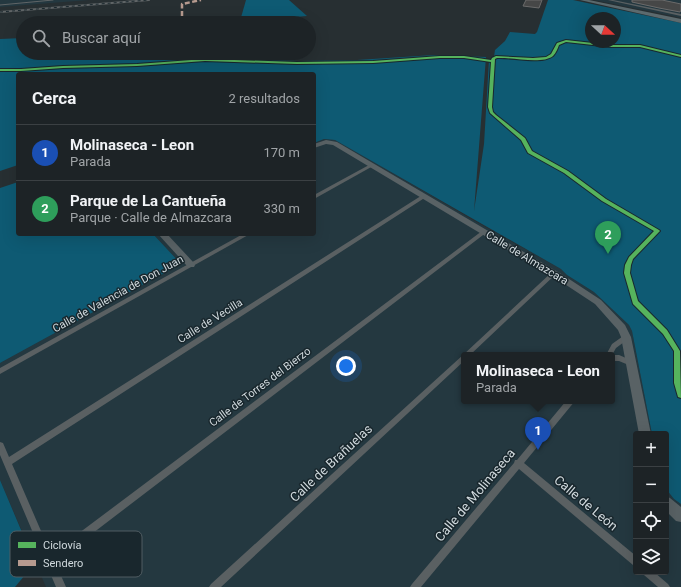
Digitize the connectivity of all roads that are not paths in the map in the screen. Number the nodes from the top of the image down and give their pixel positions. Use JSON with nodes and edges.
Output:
{"nodes":[{"id":1,"x":582,"y":0,"type":"edge"},
{"id":2,"x":591,"y":0,"type":"edge"},
{"id":3,"x":609,"y":0,"type":"edge"},
{"id":4,"x":643,"y":11,"type":"junction"},
{"id":5,"x":671,"y":17,"type":"junction"},
{"id":6,"x":681,"y":18,"type":"edge"},
{"id":7,"x":316,"y":145,"type":"edge"},
{"id":8,"x":371,"y":166,"type":"junction"},
{"id":9,"x":316,"y":196,"type":"edge"},
{"id":10,"x":424,"y":196,"type":"junction"},
{"id":11,"x":484,"y":232,"type":"junction"},
{"id":12,"x":164,"y":236,"type":"edge"},
{"id":13,"x":243,"y":236,"type":"edge"},
{"id":14,"x":191,"y":265,"type":"junction"},
{"id":15,"x":554,"y":274,"type":"junction"},
{"id":16,"x":626,"y":337,"type":"junction"},
{"id":17,"x":469,"y":352,"type":"edge"},
{"id":18,"x":611,"y":352,"type":"edge"},
{"id":19,"x":615,"y":358,"type":"edge"},
{"id":20,"x":461,"y":360,"type":"edge"},
{"id":21,"x":631,"y":363,"type":"junction"},
{"id":22,"x":0,"y":371,"type":"edge"},
{"id":23,"x":568,"y":404,"type":"edge"},
{"id":24,"x":643,"y":431,"type":"edge"},
{"id":25,"x":0,"y":446,"type":"edge"},
{"id":26,"x":7,"y":462,"type":"junction"},
{"id":27,"x":518,"y":463,"type":"junction"},
{"id":28,"x":667,"y":503,"type":"edge"},
{"id":29,"x":681,"y":516,"type":"edge"},
{"id":30,"x":37,"y":531,"type":"edge"},
{"id":31,"x":87,"y":531,"type":"edge"},
{"id":32,"x":633,"y":559,"type":"edge"},
{"id":33,"x":651,"y":575,"type":"edge"},
{"id":34,"x":57,"y":577,"type":"edge"},
{"id":35,"x":61,"y":587,"type":"edge"},
{"id":36,"x":214,"y":587,"type":"edge"},
{"id":37,"x":415,"y":587,"type":"edge"},
{"id":38,"x":665,"y":587,"type":"edge"}],
"edges":[{"from":1,"to":5,"type":"highway"},
{"from":2,"to":4,"type":"highway"},
{"from":3,"to":6,"type":"street"},
{"from":4,"to":5,"type":"highway"},
{"from":4,"to":6,"type":"highway"},
{"from":5,"to":6,"type":"highway"},
{"from":7,"to":8,"type":"street","name":"Calle de Almazcara"},
{"from":8,"to":9,"type":"street"},
{"from":8,"to":10,"type":"street","name":"Calle de Almazcara"},
{"from":10,"to":11,"type":"street","name":"Calle de Almazcara"},
{"from":10,"to":26,"type":"street","name":"Calle de Vecilla"},
{"from":11,"to":15,"type":"street","name":"Calle de Almazcara"},
{"from":11,"to":31,"type":"street","name":"Calle de Torres del Bierzo"},
{"from":12,"to":14,"type":"street"},
{"from":13,"to":14,"type":"street","name":"Calle de Valencia de Don Juan"},
{"from":14,"to":22,"type":"street","name":"Calle de Valencia de Don Juan"},
{"from":15,"to":16,"type":"street","name":"Calle de Almazcara"},
{"from":15,"to":17,"type":"street","name":"Calle de Brañuelas"},
{"from":16,"to":18,"type":"street"},
{"from":16,"to":21,"type":"street","name":"Calle de Almazcara"},
{"from":19,"to":21,"type":"street"},
{"from":20,"to":36,"type":"street","name":"Calle de Brañuelas"},
{"from":21,"to":24,"type":"street","name":"Calle de Almazcara"},
{"from":23,"to":27,"type":"street","name":"Calle de Molinaseca"},
{"from":25,"to":26,"type":"street"},
{"from":26,"to":30,"type":"street"},
{"from":27,"to":32,"type":"street","name":"Calle de León"},
{"from":27,"to":37,"type":"street","name":"Calle de Molinaseca"},
{"from":28,"to":29,"type":"street"},
{"from":33,"to":38,"type":"street"},
{"from":34,"to":35,"type":"street"}]}
